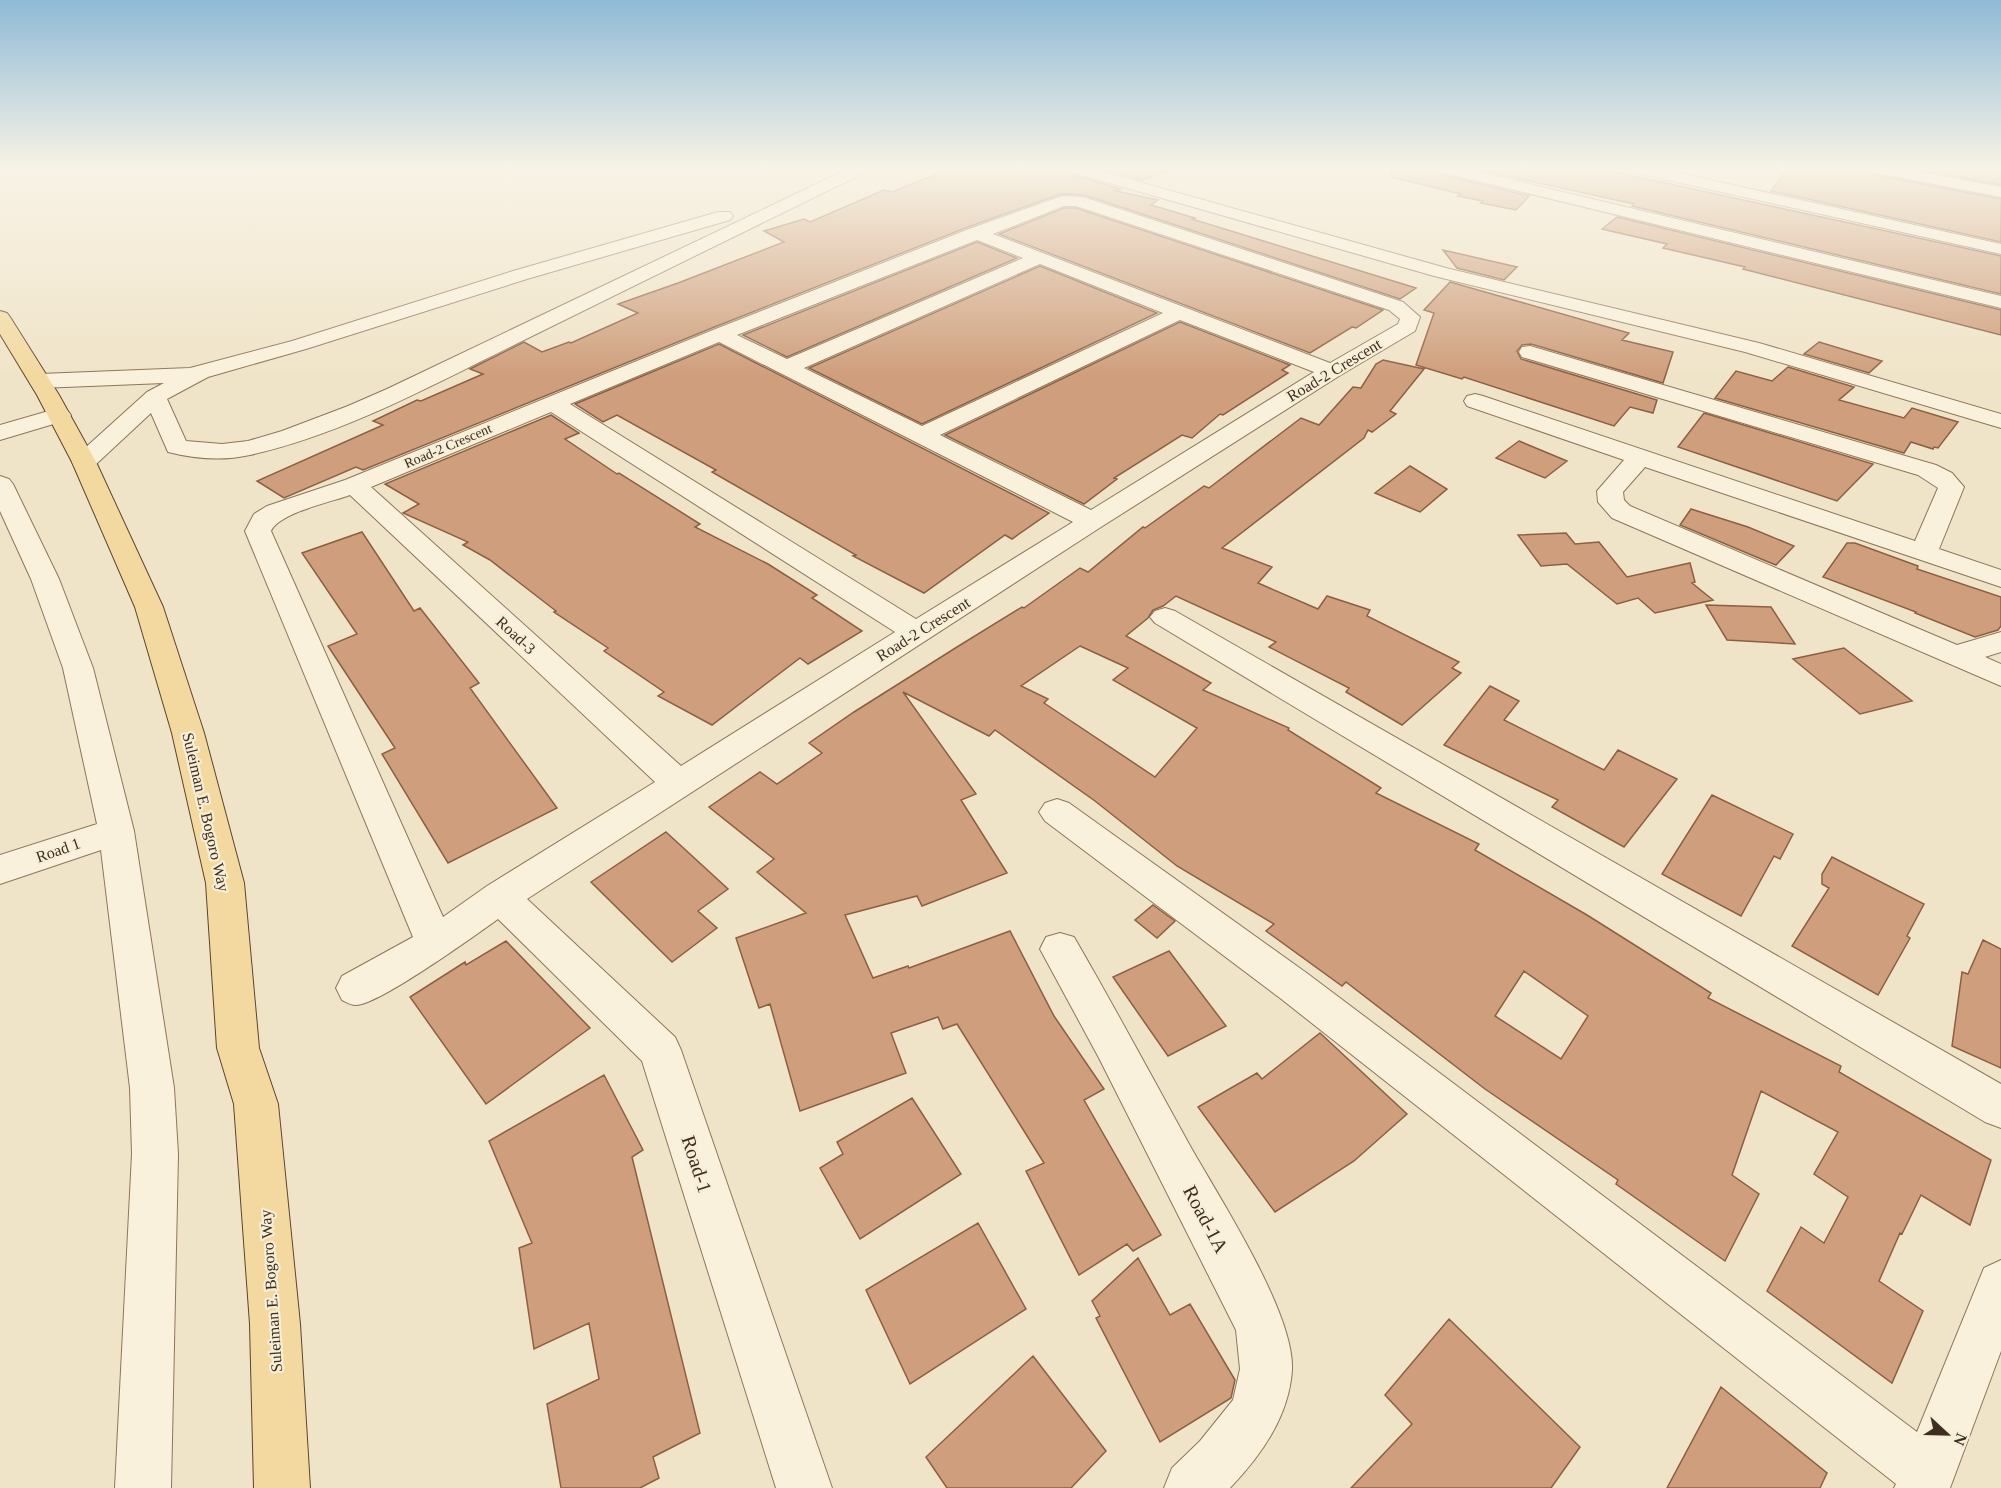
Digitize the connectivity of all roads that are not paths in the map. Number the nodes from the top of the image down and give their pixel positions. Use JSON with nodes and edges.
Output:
{"nodes":[{"id":1,"x":651,"y":236,"type":"edge"},
{"id":2,"x":720,"y":236,"type":"edge"},
{"id":3,"x":966,"y":236,"type":"edge"},
{"id":4,"x":984,"y":236,"type":"edge"},
{"id":5,"x":1185,"y":236,"type":"edge"},
{"id":6,"x":1315,"y":236,"type":"edge"},
{"id":7,"x":1729,"y":236,"type":"edge"},
{"id":8,"x":1944,"y":236,"type":"edge"},
{"id":9,"x":2001,"y":249,"type":"edge"},
{"id":10,"x":1040,"y":258,"type":"junction"},
{"id":11,"x":2001,"y":302,"type":"edge"},
{"id":12,"x":1180,"y":312,"type":"junction"},
{"id":13,"x":0,"y":317,"type":"edge"},
{"id":14,"x":720,"y":334,"type":"junction"},
{"id":15,"x":1530,"y":352,"type":"dead end"},
{"id":16,"x":786,"y":368,"type":"junction"},
{"id":17,"x":1331,"y":371,"type":"junction"},
{"id":18,"x":200,"y":372,"type":"junction"},
{"id":19,"x":40,"y":381,"type":"junction"},
{"id":20,"x":155,"y":397,"type":"junction"},
{"id":21,"x":1475,"y":401,"type":"dead end"},
{"id":22,"x":551,"y":402,"type":"junction"},
{"id":23,"x":60,"y":415,"type":"junction"},
{"id":24,"x":2001,"y":422,"type":"edge"},
{"id":25,"x":0,"y":433,"type":"edge"},
{"id":26,"x":920,"y":436,"type":"junction"},
{"id":27,"x":1641,"y":456,"type":"junction"},
{"id":28,"x":84,"y":462,"type":"junction"},
{"id":29,"x":0,"y":484,"type":"edge"},
{"id":30,"x":354,"y":485,"type":"junction"},
{"id":31,"x":1092,"y":521,"type":"junction"},
{"id":32,"x":1924,"y":552,"type":"junction"},
{"id":33,"x":2001,"y":579,"type":"edge"},
{"id":34,"x":1166,"y":617,"type":"dead end"},
{"id":35,"x":916,"y":633,"type":"junction"},
{"id":36,"x":2001,"y":642,"type":"edge"},
{"id":37,"x":1956,"y":656,"type":"junction"},
{"id":38,"x":2001,"y":675,"type":"edge"},
{"id":39,"x":679,"y":784,"type":"junction"},
{"id":40,"x":1057,"y":812,"type":"dead end"},
{"id":41,"x":116,"y":831,"type":"junction"},
{"id":42,"x":0,"y":870,"type":"edge"},
{"id":43,"x":500,"y":897,"type":"junction"},
{"id":44,"x":435,"y":944,"type":"junction"},
{"id":45,"x":1060,"y":949,"type":"dead end"},
{"id":46,"x":356,"y":988,"type":"dead end"},
{"id":47,"x":2001,"y":1107,"type":"edge"},
{"id":48,"x":2001,"y":1285,"type":"edge"},
{"id":49,"x":1925,"y":1481,"type":"edge"},
{"id":50,"x":143,"y":1488,"type":"edge"},
{"id":51,"x":282,"y":1488,"type":"edge"},
{"id":52,"x":804,"y":1488,"type":"edge"},
{"id":53,"x":1192,"y":1488,"type":"edge"}],
"edges":[{"from":1,"to":18,"type":"street"},
{"from":2,"to":20,"type":"street"},
{"from":3,"to":14,"type":"street","name":"Road-2 Crescent"},
{"from":4,"to":10,"type":"street"},
{"from":5,"to":17,"type":"street","name":"Road-2 Crescent"},
{"from":6,"to":24,"type":"street"},
{"from":7,"to":11,"type":"street"},
{"from":8,"to":9,"type":"street"},
{"from":10,"to":12,"type":"street"},
{"from":10,"to":16,"type":"street"},
{"from":12,"to":17,"type":"street"},
{"from":12,"to":26,"type":"street"},
{"from":13,"to":19,"type":"main road","name":"Suleiman E. Bogoro Way"},
{"from":14,"to":16,"type":"street"},
{"from":14,"to":22,"type":"street","name":"Road-2 Crescent"},
{"from":15,"to":32,"type":"street"},
{"from":16,"to":26,"type":"street"},
{"from":17,"to":31,"type":"street","name":"Road-2 Crescent"},
{"from":18,"to":19,"type":"street"},
{"from":18,"to":20,"type":"street"},
{"from":19,"to":23,"type":"main road","name":"Suleiman E. Bogoro Way"},
{"from":20,"to":28,"type":"street"},
{"from":21,"to":27,"type":"street"},
{"from":22,"to":30,"type":"street","name":"Road-2 Crescent"},
{"from":22,"to":35,"type":"street"},
{"from":23,"to":25,"type":"street"},
{"from":23,"to":28,"type":"main road","name":"Suleiman E. Bogoro Way"},
{"from":26,"to":31,"type":"street"},
{"from":27,"to":32,"type":"street"},
{"from":27,"to":37,"type":"street"},
{"from":28,"to":51,"type":"main road","name":"Suleiman E. Bogoro Way"},
{"from":29,"to":41,"type":"street"},
{"from":30,"to":39,"type":"street","name":"Road-3"},
{"from":30,"to":44,"type":"street","name":"Road-2 Crescent"},
{"from":31,"to":35,"type":"street","name":"Road-2 Crescent"},
{"from":32,"to":33,"type":"street"},
{"from":34,"to":47,"type":"street"},
{"from":35,"to":39,"type":"street","name":"Road-2 Crescent"},
{"from":36,"to":37,"type":"street"},
{"from":37,"to":38,"type":"street"},
{"from":39,"to":43,"type":"street","name":"Road-2 Crescent"},
{"from":40,"to":49,"type":"street"},
{"from":41,"to":42,"type":"street","name":"Road 1"},
{"from":41,"to":50,"type":"street"},
{"from":43,"to":44,"type":"street","name":"Road-2 Crescent"},
{"from":43,"to":52,"type":"street","name":"Road-1"},
{"from":44,"to":46,"type":"street","name":"Road-2 Crescent"},
{"from":45,"to":53,"type":"street","name":"Road-1A"},
{"from":48,"to":49,"type":"street"}]}
